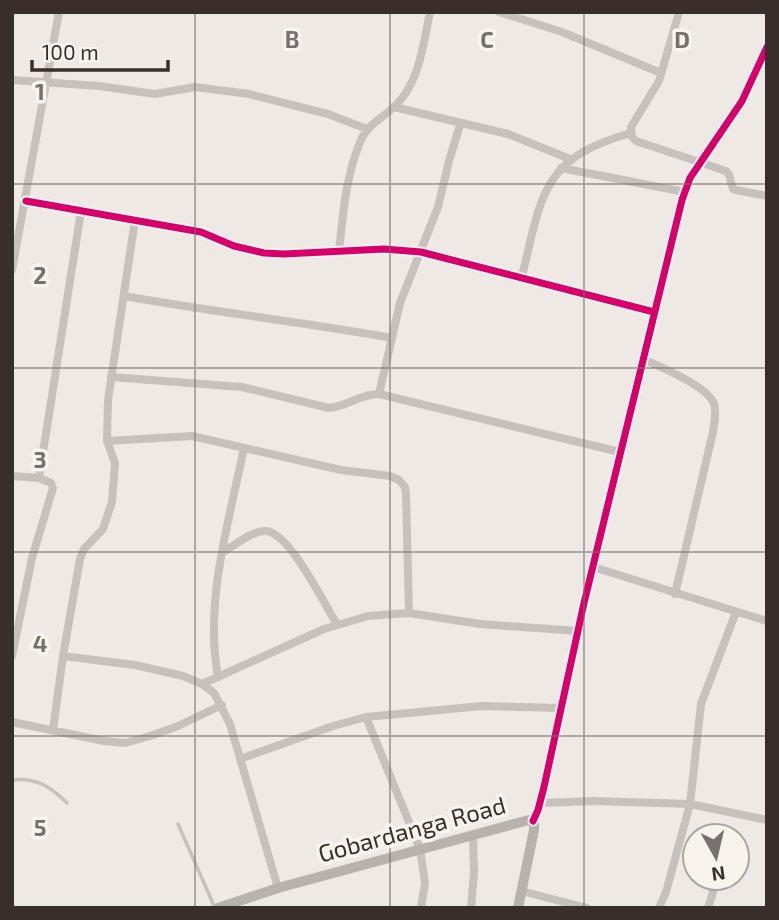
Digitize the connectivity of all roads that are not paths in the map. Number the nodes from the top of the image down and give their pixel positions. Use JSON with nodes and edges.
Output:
{"nodes":[{"id":1,"x":59,"y":12,"type":"edge"},
{"id":2,"x":430,"y":12,"type":"edge"},
{"id":3,"x":499,"y":12,"type":"edge"},
{"id":4,"x":678,"y":12,"type":"edge"},
{"id":5,"x":767,"y":47,"type":"edge"},
{"id":6,"x":661,"y":73,"type":"junction"},
{"id":7,"x":12,"y":80,"type":"edge"},
{"id":8,"x":47,"y":82,"type":"junction"},
{"id":9,"x":394,"y":107,"type":"junction"},
{"id":10,"x":460,"y":125,"type":"junction"},
{"id":11,"x":368,"y":129,"type":"junction"},
{"id":12,"x":631,"y":133,"type":"junction"},
{"id":13,"x":570,"y":159,"type":"junction"},
{"id":14,"x":701,"y":162,"type":"junction"},
{"id":15,"x":561,"y":168,"type":"junction"},
{"id":16,"x":685,"y":192,"type":"junction"},
{"id":17,"x":767,"y":196,"type":"edge"},
{"id":18,"x":26,"y":201,"type":"junction"},
{"id":19,"x":81,"y":211,"type":"junction"},
{"id":20,"x":135,"y":220,"type":"junction"},
{"id":21,"x":339,"y":251,"type":"junction"},
{"id":22,"x":421,"y":252,"type":"junction"},
{"id":23,"x":14,"y":253,"type":"edge"},
{"id":24,"x":12,"y":270,"type":"edge"},
{"id":25,"x":522,"y":276,"type":"junction"},
{"id":26,"x":124,"y":296,"type":"junction"},
{"id":27,"x":654,"y":312,"type":"junction"},
{"id":28,"x":392,"y":338,"type":"junction"},
{"id":29,"x":643,"y":359,"type":"junction"},
{"id":30,"x":111,"y":377,"type":"junction"},
{"id":31,"x":379,"y":394,"type":"junction"},
{"id":32,"x":107,"y":441,"type":"junction"},
{"id":33,"x":244,"y":448,"type":"junction"},
{"id":34,"x":620,"y":452,"type":"junction"},
{"id":35,"x":12,"y":476,"type":"edge"},
{"id":36,"x":39,"y":478,"type":"junction"},
{"id":37,"x":223,"y":552,"type":"junction"},
{"id":38,"x":593,"y":568,"type":"junction"},
{"id":39,"x":675,"y":594,"type":"junction"},
{"id":40,"x":736,"y":612,"type":"junction"},
{"id":41,"x":409,"y":613,"type":"junction"},
{"id":42,"x":767,"y":621,"type":"edge"},
{"id":43,"x":337,"y":624,"type":"junction"},
{"id":44,"x":578,"y":631,"type":"junction"},
{"id":45,"x":12,"y":656,"type":"edge"},
{"id":46,"x":63,"y":656,"type":"junction"},
{"id":47,"x":218,"y":677,"type":"junction"},
{"id":48,"x":202,"y":684,"type":"junction"},
{"id":49,"x":222,"y":705,"type":"junction"},
{"id":50,"x":562,"y":708,"type":"junction"},
{"id":51,"x":366,"y":717,"type":"junction"},
{"id":52,"x":12,"y":722,"type":"edge"},
{"id":53,"x":53,"y":730,"type":"junction"},
{"id":54,"x":240,"y":759,"type":"junction"},
{"id":55,"x":12,"y":780,"type":"edge"},
{"id":56,"x":67,"y":803,"type":"dead end"},
{"id":57,"x":541,"y":803,"type":"junction"},
{"id":58,"x":690,"y":804,"type":"junction"},
{"id":59,"x":767,"y":820,"type":"edge"},
{"id":60,"x":533,"y":821,"type":"junction"},
{"id":61,"x":178,"y":824,"type":"dead end"},
{"id":62,"x":473,"y":835,"type":"junction"},
{"id":63,"x":420,"y":849,"type":"junction"},
{"id":64,"x":278,"y":888,"type":"junction"},
{"id":65,"x":522,"y":891,"type":"junction"},
{"id":66,"x":713,"y":892,"type":"dead end"},
{"id":67,"x":216,"y":908,"type":"edge"},
{"id":68,"x":421,"y":908,"type":"edge"},
{"id":69,"x":471,"y":908,"type":"edge"},
{"id":70,"x":518,"y":908,"type":"edge"},
{"id":71,"x":587,"y":908,"type":"edge"},
{"id":72,"x":659,"y":908,"type":"edge"},
{"id":73,"x":708,"y":908,"type":"edge"}],
"edges":[{"from":1,"to":8,"type":"street"},
{"from":2,"to":9,"type":"street"},
{"from":3,"to":6,"type":"street"},
{"from":4,"to":6,"type":"street"},
{"from":5,"to":14,"type":"street"},
{"from":6,"to":12,"type":"street"},
{"from":7,"to":8,"type":"street"},
{"from":8,"to":11,"type":"street"},
{"from":8,"to":18,"type":"street"},
{"from":9,"to":10,"type":"street"},
{"from":9,"to":11,"type":"street"},
{"from":10,"to":13,"type":"street"},
{"from":10,"to":22,"type":"street"},
{"from":11,"to":21,"type":"street"},
{"from":12,"to":13,"type":"street"},
{"from":12,"to":14,"type":"street"},
{"from":13,"to":15,"type":"street"},
{"from":14,"to":16,"type":"street"},
{"from":14,"to":17,"type":"street"},
{"from":15,"to":16,"type":"street"},
{"from":15,"to":25,"type":"street"},
{"from":16,"to":27,"type":"street"},
{"from":18,"to":19,"type":"street"},
{"from":18,"to":23,"type":"street"},
{"from":19,"to":20,"type":"street"},
{"from":19,"to":36,"type":"street"},
{"from":20,"to":21,"type":"street"},
{"from":20,"to":26,"type":"street"},
{"from":21,"to":22,"type":"street"},
{"from":22,"to":25,"type":"street"},
{"from":22,"to":28,"type":"street"},
{"from":23,"to":24,"type":"street"},
{"from":25,"to":27,"type":"street"},
{"from":26,"to":28,"type":"street"},
{"from":26,"to":30,"type":"street"},
{"from":27,"to":29,"type":"street"},
{"from":28,"to":31,"type":"street"},
{"from":29,"to":34,"type":"street"},
{"from":29,"to":39,"type":"street"},
{"from":30,"to":31,"type":"street"},
{"from":30,"to":32,"type":"street"},
{"from":31,"to":34,"type":"street"},
{"from":32,"to":33,"type":"street"},
{"from":32,"to":46,"type":"street"},
{"from":33,"to":37,"type":"street"},
{"from":33,"to":41,"type":"street"},
{"from":34,"to":38,"type":"street"},
{"from":35,"to":36,"type":"street"},
{"from":36,"to":45,"type":"street"},
{"from":37,"to":43,"type":"street"},
{"from":37,"to":47,"type":"street"},
{"from":38,"to":39,"type":"street"},
{"from":38,"to":44,"type":"street"},
{"from":39,"to":40,"type":"street"},
{"from":40,"to":42,"type":"street"},
{"from":40,"to":58,"type":"street"},
{"from":41,"to":43,"type":"street"},
{"from":41,"to":44,"type":"street"},
{"from":43,"to":47,"type":"street"},
{"from":44,"to":50,"type":"street"},
{"from":46,"to":48,"type":"street"},
{"from":46,"to":53,"type":"street"},
{"from":47,"to":48,"type":"street"},
{"from":48,"to":49,"type":"street"},
{"from":49,"to":53,"type":"street"},
{"from":49,"to":54,"type":"street"},
{"from":50,"to":51,"type":"street"},
{"from":50,"to":57,"type":"street"},
{"from":51,"to":54,"type":"street"},
{"from":51,"to":63,"type":"street"},
{"from":52,"to":53,"type":"street"},
{"from":54,"to":64,"type":"street"},
{"from":55,"to":56,"type":"lane"},
{"from":57,"to":58,"type":"street"},
{"from":57,"to":60,"type":"street"},
{"from":58,"to":59,"type":"street"},
{"from":58,"to":72,"type":"street"},
{"from":60,"to":62,"type":"main road","name":"Gobardanga Road"},
{"from":60,"to":65,"type":"main road","name":"Gobardanga Road"},
{"from":61,"to":67,"type":"lane"},
{"from":62,"to":63,"type":"main road","name":"Gobardanga Road"},
{"from":62,"to":69,"type":"street"},
{"from":63,"to":64,"type":"main road","name":"Gobardanga Road"},
{"from":63,"to":68,"type":"street"},
{"from":64,"to":67,"type":"main road","name":"Gobardanga Road"},
{"from":65,"to":70,"type":"main road","name":"Gobardanga Road"},
{"from":65,"to":71,"type":"street"},
{"from":66,"to":73,"type":"street"}]}
